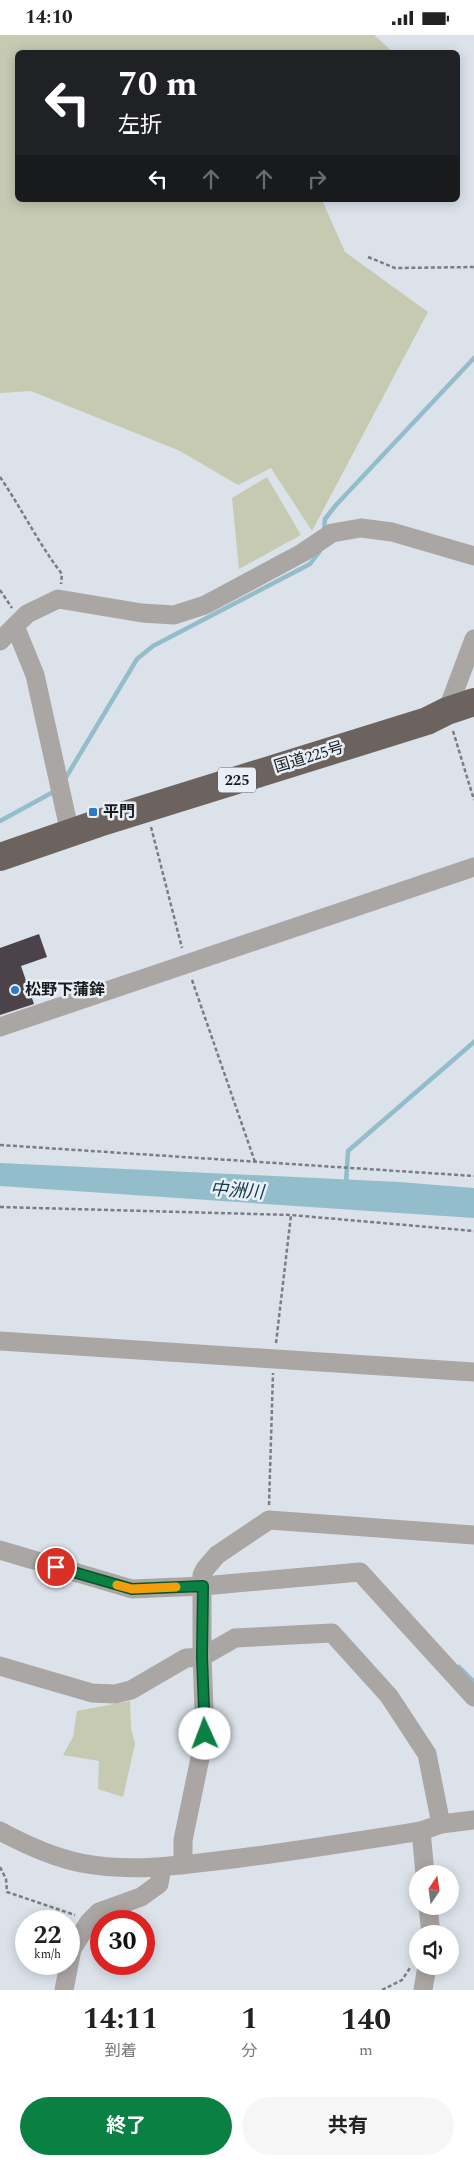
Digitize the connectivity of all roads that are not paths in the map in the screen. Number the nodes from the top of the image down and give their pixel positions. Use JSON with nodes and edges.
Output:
{"nodes":[{"id":1,"x":474,"y":556,"type":"edge"},
{"id":2,"x":15,"y":626,"type":"junction"},
{"id":3,"x":474,"y":639,"type":"edge"},
{"id":4,"x":0,"y":641,"type":"edge"},
{"id":5,"x":474,"y":702,"type":"edge"},
{"id":6,"x":447,"y":711,"type":"junction"},
{"id":7,"x":70,"y":833,"type":"junction"},
{"id":8,"x":0,"y":857,"type":"edge"},
{"id":9,"x":474,"y":867,"type":"edge"},
{"id":10,"x":0,"y":1027,"type":"edge"},
{"id":11,"x":0,"y":1341,"type":"edge"},
{"id":12,"x":474,"y":1372,"type":"edge"},
{"id":13,"x":474,"y":1535,"type":"edge"},
{"id":14,"x":0,"y":1551,"type":"edge"},
{"id":15,"x":203,"y":1580,"type":"junction"},
{"id":16,"x":202,"y":1657,"type":"junction"},
{"id":17,"x":0,"y":1666,"type":"edge"},
{"id":18,"x":474,"y":1697,"type":"edge"},
{"id":19,"x":474,"y":1820,"type":"edge"},
{"id":20,"x":441,"y":1824,"type":"junction"},
{"id":21,"x":0,"y":1831,"type":"edge"},
{"id":22,"x":421,"y":1831,"type":"junction"},
{"id":23,"x":183,"y":1865,"type":"junction"},
{"id":24,"x":424,"y":1865,"type":"edge"},
{"id":25,"x":162,"y":1867,"type":"junction"},
{"id":26,"x":421,"y":1975,"type":"edge"},
{"id":27,"x":64,"y":1990,"type":"edge"},
{"id":28,"x":423,"y":1990,"type":"edge"}],
"edges":[{"from":1,"to":2,"type":"street"},
{"from":2,"to":4,"type":"street"},
{"from":2,"to":7,"type":"street"},
{"from":3,"to":6,"type":"street"},
{"from":5,"to":6,"type":"highway","name":"国道225号","number":"225"},
{"from":6,"to":7,"type":"highway","name":"国道225号","number":"225"},
{"from":7,"to":8,"type":"highway","name":"国道225号","number":"225"},
{"from":9,"to":10,"type":"street"},
{"from":11,"to":12,"type":"street"},
{"from":13,"to":15,"type":"street"},
{"from":14,"to":15,"type":"street"},
{"from":15,"to":16,"type":"street"},
{"from":15,"to":18,"type":"street"},
{"from":16,"to":17,"type":"street"},
{"from":16,"to":20,"type":"street"},
{"from":16,"to":23,"type":"street"},
{"from":19,"to":20,"type":"street"},
{"from":20,"to":22,"type":"street"},
{"from":21,"to":25,"type":"street"},
{"from":22,"to":23,"type":"street"},
{"from":22,"to":24,"type":"street"},
{"from":23,"to":25,"type":"street"},
{"from":25,"to":27,"type":"street"},
{"from":26,"to":28,"type":"street"}]}
